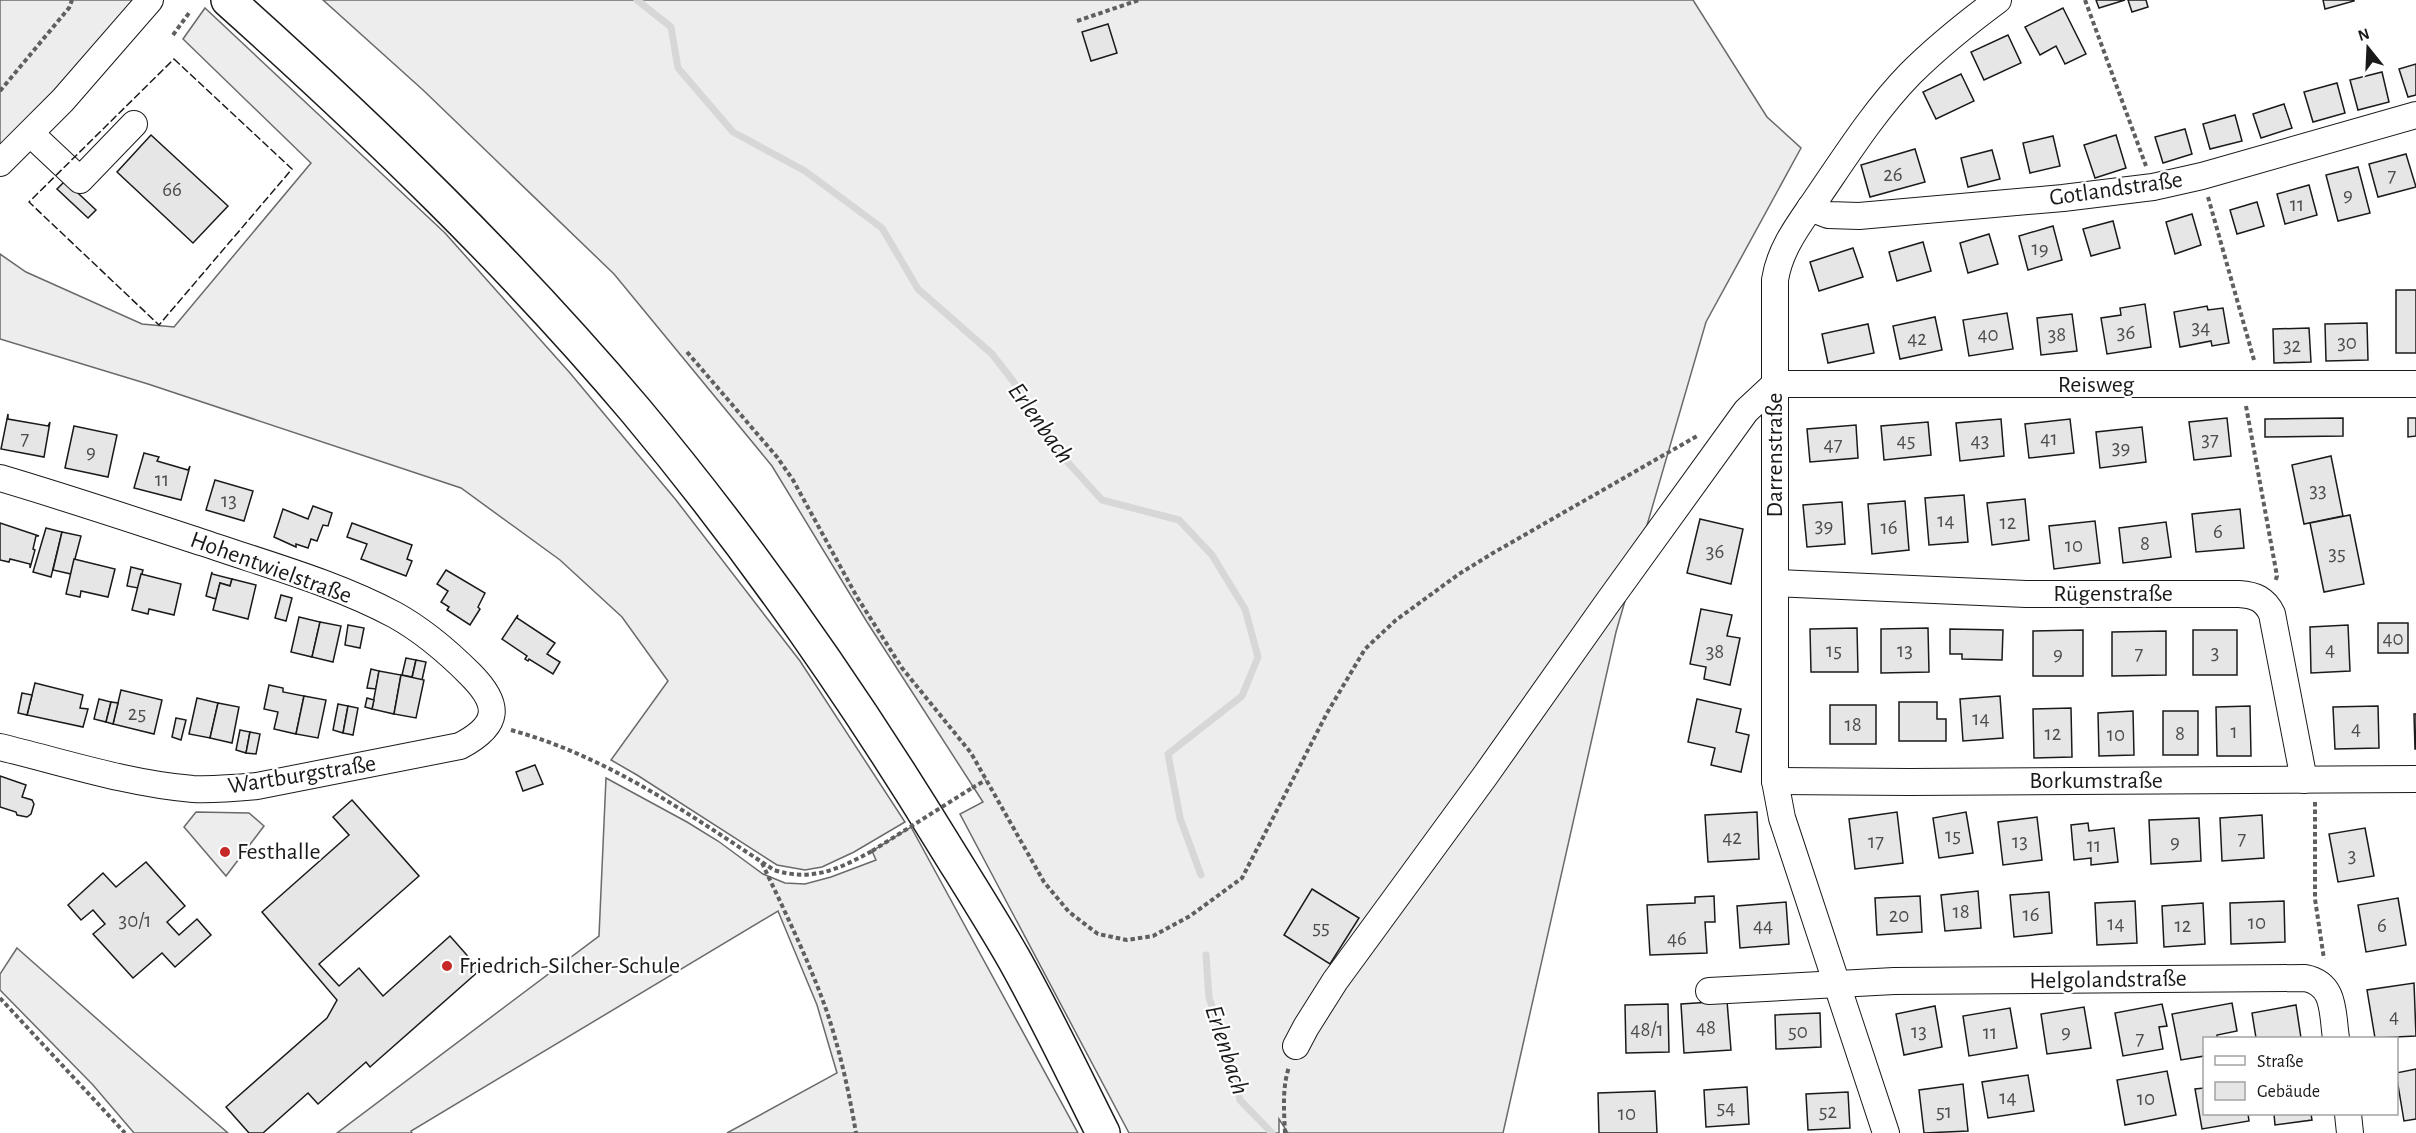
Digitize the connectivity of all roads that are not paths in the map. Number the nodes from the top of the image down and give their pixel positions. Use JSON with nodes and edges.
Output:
{"nodes":[{"id":1,"x":228,"y":0,"type":"edge"},
{"id":2,"x":1998,"y":0,"type":"edge"},
{"id":3,"x":146,"y":5,"type":"edge"},
{"id":4,"x":2416,"y":115,"type":"edge"},
{"id":5,"x":134,"y":124,"type":"dead end"},
{"id":6,"x":31,"y":134,"type":"junction"},
{"id":7,"x":0,"y":163,"type":"edge"},
{"id":8,"x":1810,"y":208,"type":"junction"},
{"id":9,"x":1776,"y":384,"type":"junction"},
{"id":10,"x":2416,"y":384,"type":"edge"},
{"id":11,"x":0,"y":478,"type":"edge"},
{"id":12,"x":1775,"y":583,"type":"junction"},
{"id":13,"x":490,"y":724,"type":"joint"},
{"id":14,"x":0,"y":747,"type":"edge"},
{"id":15,"x":2416,"y":779,"type":"edge"},
{"id":16,"x":2309,"y":780,"type":"junction"},
{"id":17,"x":1775,"y":781,"type":"junction"},
{"id":18,"x":1836,"y":984,"type":"junction"},
{"id":19,"x":1708,"y":991,"type":"dead end"},
{"id":20,"x":2336,"y":1037,"type":"edge"},
{"id":21,"x":1296,"y":1046,"type":"road end"},
{"id":22,"x":2348,"y":1115,"type":"edge"},
{"id":23,"x":1103,"y":1133,"type":"edge"},
{"id":24,"x":1886,"y":1133,"type":"edge"},
{"id":25,"x":2350,"y":1133,"type":"edge"}],
"edges":[{"from":1,"to":23,"type":"main road"},
{"from":2,"to":8,"type":"street","name":"Darrenstraße"},
{"from":3,"to":6,"type":"street"},
{"from":4,"to":8,"type":"street","name":"Gotlandstraße"},
{"from":5,"to":6,"type":"street"},
{"from":6,"to":7,"type":"street"},
{"from":8,"to":9,"type":"street","name":"Darrenstraße"},
{"from":9,"to":10,"type":"street","name":"Reisweg"},
{"from":9,"to":12,"type":"street","name":"Darrenstraße"},
{"from":9,"to":21,"type":"street"},
{"from":11,"to":13,"type":"street","name":"Hohentwielstraße"},
{"from":12,"to":16,"type":"street","name":"Rügenstraße"},
{"from":12,"to":17,"type":"street","name":"Darrenstraße"},
{"from":13,"to":14,"type":"street","name":"Wartburgstraße"},
{"from":15,"to":16,"type":"street","name":"Borkumstraße"},
{"from":16,"to":17,"type":"street","name":"Borkumstraße"},
{"from":17,"to":18,"type":"street","name":"Darrenstraße"},
{"from":18,"to":19,"type":"street"},
{"from":18,"to":20,"type":"street","name":"Helgolandstraße"},
{"from":18,"to":24,"type":"street","name":"Darrenstraße"},
{"from":22,"to":25,"type":"street"}]}
